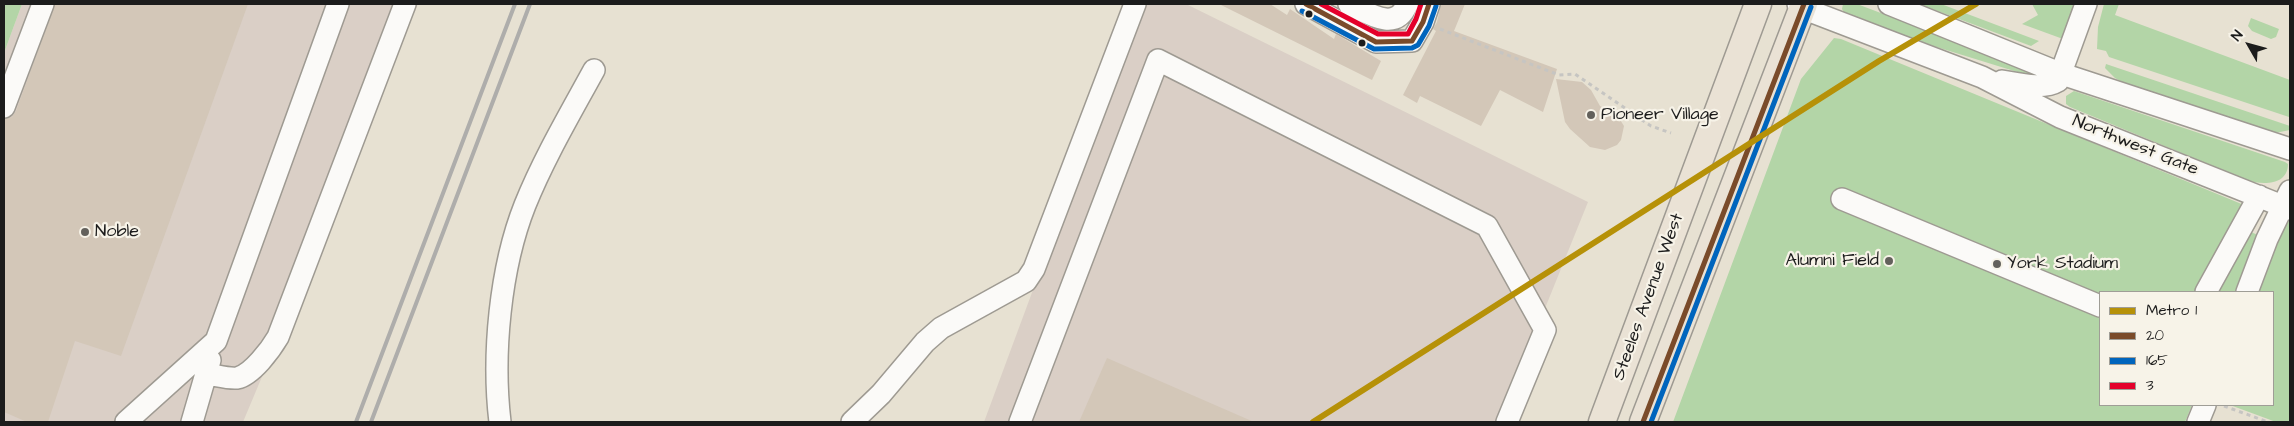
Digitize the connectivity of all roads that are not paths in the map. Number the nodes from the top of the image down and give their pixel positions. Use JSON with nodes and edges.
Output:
{"nodes":[{"id":1,"x":42,"y":4,"type":"edge"},
{"id":2,"x":338,"y":4,"type":"edge"},
{"id":3,"x":405,"y":4,"type":"edge"},
{"id":4,"x":1135,"y":4,"type":"edge"},
{"id":5,"x":1306,"y":4,"type":"edge"},
{"id":6,"x":1349,"y":4,"type":"edge"},
{"id":7,"x":1407,"y":4,"type":"edge"},
{"id":8,"x":1758,"y":4,"type":"edge"},
{"id":9,"x":1889,"y":4,"type":"edge"},
{"id":10,"x":2086,"y":4,"type":"edge"},
{"id":11,"x":1801,"y":5,"type":"edge"},
{"id":12,"x":1426,"y":13,"type":"edge"},
{"id":13,"x":594,"y":70,"type":"dead end"},
{"id":14,"x":2062,"y":74,"type":"junction"},
{"id":15,"x":1982,"y":77,"type":"junction"},
{"id":16,"x":4,"y":107,"type":"edge"},
{"id":17,"x":2290,"y":148,"type":"edge"},
{"id":18,"x":2259,"y":196,"type":"junction"},
{"id":19,"x":1842,"y":199,"type":"dead end"},
{"id":20,"x":2288,"y":202,"type":"edge"},
{"id":21,"x":2207,"y":291,"type":"edge"},
{"id":22,"x":2247,"y":291,"type":"edge"},
{"id":23,"x":2099,"y":306,"type":"edge"},
{"id":24,"x":216,"y":341,"type":"junction"},
{"id":25,"x":206,"y":374,"type":"junction"},
{"id":26,"x":2205,"y":406,"type":"edge"},
{"id":27,"x":126,"y":422,"type":"edge"},
{"id":28,"x":192,"y":422,"type":"edge"},
{"id":29,"x":500,"y":422,"type":"edge"},
{"id":30,"x":852,"y":422,"type":"edge"},
{"id":31,"x":1020,"y":422,"type":"edge"},
{"id":32,"x":1508,"y":422,"type":"edge"},
{"id":33,"x":1602,"y":422,"type":"edge"},
{"id":34,"x":1643,"y":422,"type":"edge"},
{"id":35,"x":2198,"y":422,"type":"edge"}],
"edges":[{"from":1,"to":16,"type":"street"},
{"from":2,"to":24,"type":"street"},
{"from":3,"to":25,"type":"street"},
{"from":4,"to":30,"type":"street"},
{"from":5,"to":12,"type":"street"},
{"from":6,"to":7,"type":"street"},
{"from":8,"to":33,"type":"main road","name":"Steeles Avenue West"},
{"from":9,"to":14,"type":"street"},
{"from":10,"to":14,"type":"street"},
{"from":11,"to":15,"type":"street","name":"Northwest Gate"},
{"from":11,"to":34,"type":"main road"},
{"from":13,"to":29,"type":"street"},
{"from":14,"to":15,"type":"street","name":"Northwest Gate"},
{"from":14,"to":17,"type":"street"},
{"from":15,"to":18,"type":"street","name":"Northwest Gate"},
{"from":18,"to":20,"type":"street","name":"Northwest Gate"},
{"from":18,"to":21,"type":"street"},
{"from":19,"to":23,"type":"street"},
{"from":20,"to":22,"type":"street"},
{"from":24,"to":25,"type":"street"},
{"from":24,"to":27,"type":"street"},
{"from":25,"to":28,"type":"street"},
{"from":26,"to":35,"type":"street"},
{"from":31,"to":32,"type":"street"}]}
